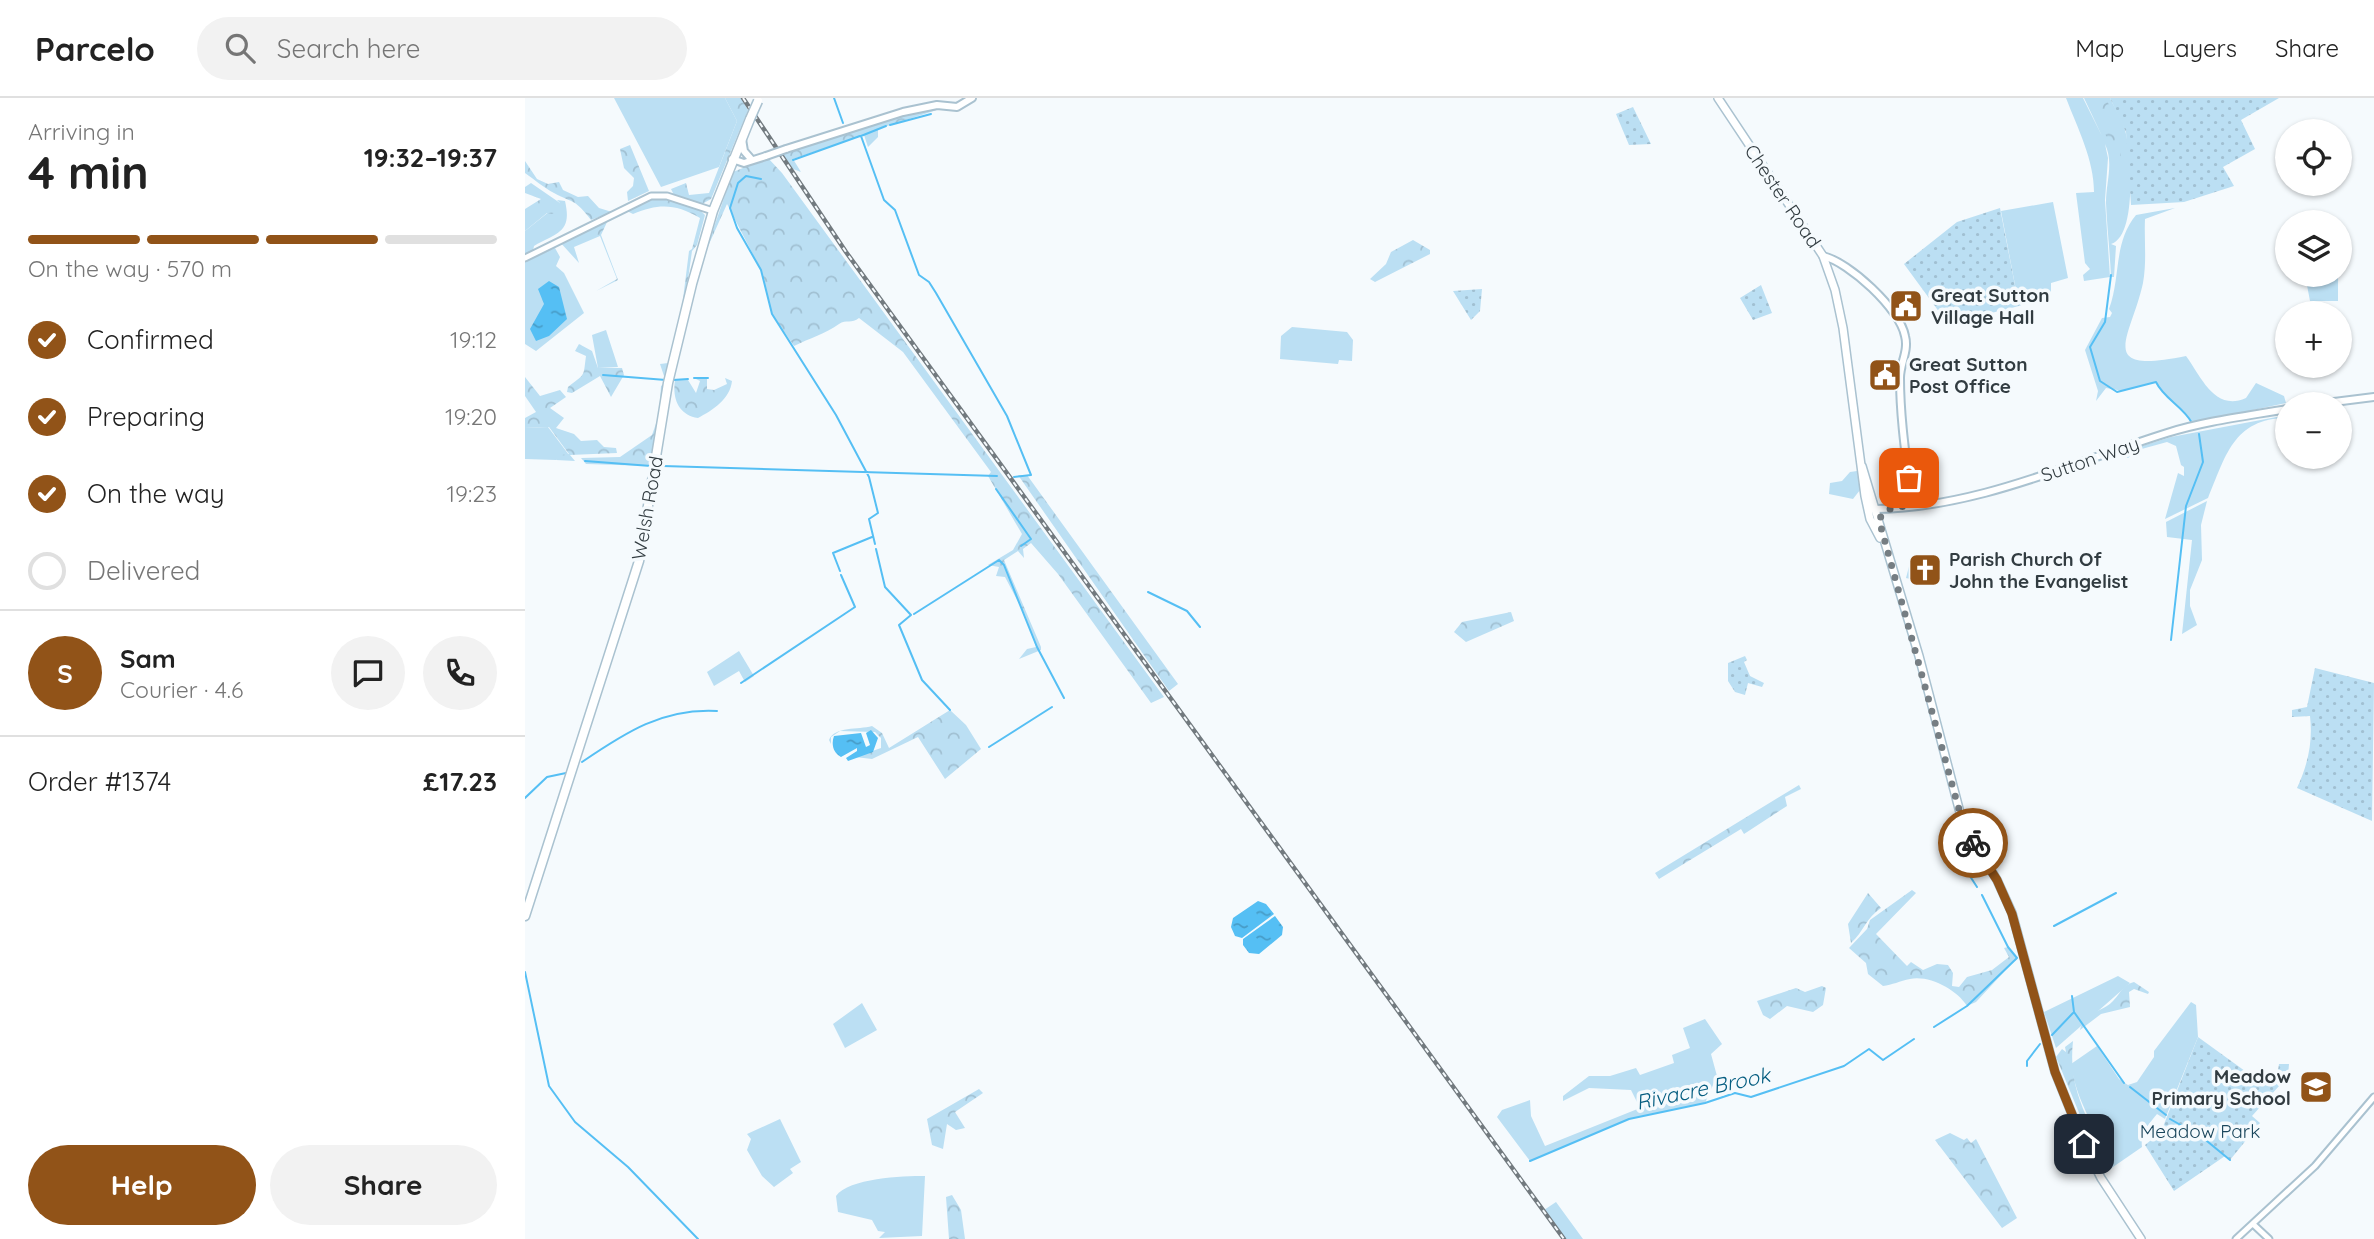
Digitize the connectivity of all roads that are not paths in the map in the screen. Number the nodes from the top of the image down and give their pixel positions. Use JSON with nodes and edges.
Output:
{"nodes":[{"id":1,"x":971,"y":98,"type":"edge"},
{"id":2,"x":1718,"y":98,"type":"edge"},
{"id":3,"x":759,"y":99,"type":"edge"},
{"id":4,"x":949,"y":101,"type":"edge"},
{"id":5,"x":960,"y":101,"type":"edge"},
{"id":6,"x":742,"y":138,"type":"junction"},
{"id":7,"x":733,"y":157,"type":"junction"},
{"id":8,"x":751,"y":159,"type":"junction"},
{"id":9,"x":744,"y":163,"type":"junction"},
{"id":10,"x":728,"y":169,"type":"junction"},
{"id":11,"x":713,"y":211,"type":"junction"},
{"id":12,"x":1823,"y":256,"type":"junction"},
{"id":13,"x":525,"y":258,"type":"edge"},
{"id":14,"x":2374,"y":397,"type":"edge"},
{"id":15,"x":2352,"y":400,"type":"edge"},
{"id":16,"x":2275,"y":411,"type":"edge"},
{"id":17,"x":1862,"y":466,"type":"junction"},
{"id":18,"x":1912,"y":506,"type":"junction"},
{"id":19,"x":1893,"y":507,"type":"junction"},
{"id":20,"x":1873,"y":508,"type":"junction"},
{"id":21,"x":1879,"y":520,"type":"junction"},
{"id":22,"x":1883,"y":541,"type":"junction"},
{"id":23,"x":525,"y":916,"type":"edge"},
{"id":24,"x":2374,"y":1097,"type":"edge"},
{"id":25,"x":2254,"y":1225,"type":"junction"},
{"id":26,"x":2141,"y":1239,"type":"edge"},
{"id":27,"x":2236,"y":1239,"type":"edge"},
{"id":28,"x":2269,"y":1239,"type":"edge"}],
"edges":[{"from":1,"to":5,"type":"main road"},
{"from":2,"to":12,"type":"main road","name":"Chester Road"},
{"from":3,"to":6,"type":"highway","name":"Welsh Road","bridge":true},
{"from":4,"to":5,"type":"main road"},
{"from":4,"to":8,"type":"main road","bridge":true},
{"from":6,"to":7,"type":"highway","name":"Welsh Road"},
{"from":6,"to":8,"type":"main road"},
{"from":7,"to":8,"type":"main road"},
{"from":7,"to":9,"type":"main road"},
{"from":7,"to":10,"type":"highway","name":"Welsh Road"},
{"from":8,"to":9,"type":"main road"},
{"from":9,"to":10,"type":"main road"},
{"from":10,"to":11,"type":"highway","name":"Welsh Road"},
{"from":11,"to":13,"type":"street"},
{"from":11,"to":23,"type":"highway","name":"Welsh Road"},
{"from":12,"to":17,"type":"main road","name":"Chester Road"},
{"from":12,"to":18,"type":"main road"},
{"from":14,"to":15,"type":"main road"},
{"from":16,"to":18,"type":"main road","name":"Sutton Way"},
{"from":17,"to":20,"type":"main road","name":"Chester Road"},
{"from":17,"to":20,"type":"main road","name":"Chester Road"},
{"from":18,"to":19,"type":"main road","name":"Sutton Way"},
{"from":19,"to":20,"type":"main road","name":"Sutton Way"},
{"from":19,"to":21,"type":"main road"},
{"from":20,"to":21,"type":"main road","name":"Chester Road"},
{"from":20,"to":22,"type":"main road","name":"Chester Road"},
{"from":21,"to":22,"type":"main road","name":"Chester Road"},
{"from":22,"to":26,"type":"main road","name":"Chester Road"},
{"from":24,"to":25,"type":"street"},
{"from":25,"to":27,"type":"street"},
{"from":25,"to":28,"type":"street"}]}
